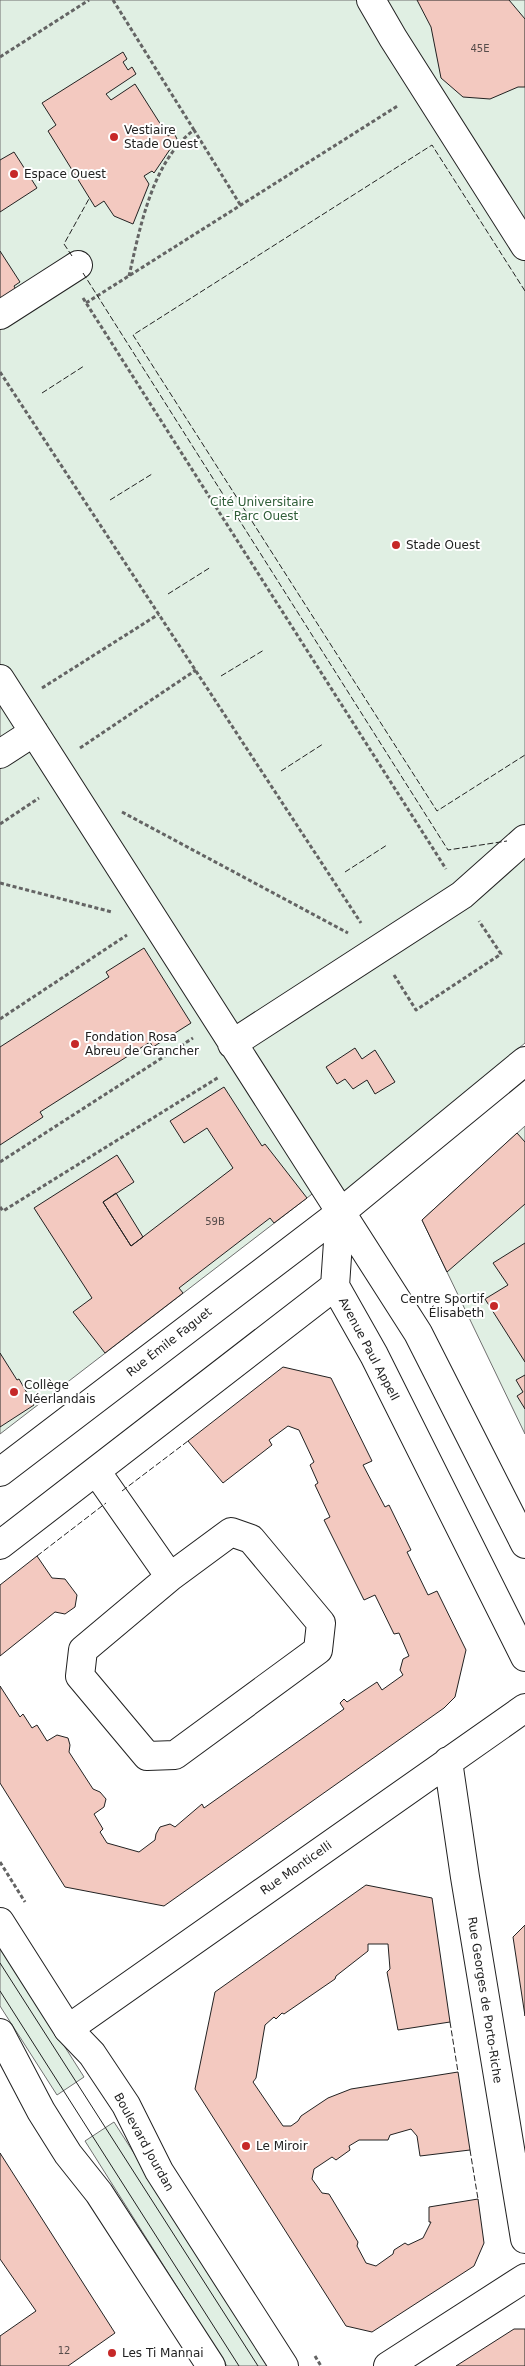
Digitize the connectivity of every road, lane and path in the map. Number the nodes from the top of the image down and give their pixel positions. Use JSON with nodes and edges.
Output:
{"nodes":[{"id":1,"x":89,"y":0,"type":"edge"},
{"id":2,"x":113,"y":0,"type":"edge"},
{"id":3,"x":371,"y":0,"type":"edge"},
{"id":4,"x":0,"y":57,"type":"edge"},
{"id":5,"x":425,"y":89,"type":"junction"},
{"id":6,"x":194,"y":130,"type":"junction"},
{"id":7,"x":241,"y":206,"type":"junction"},
{"id":8,"x":525,"y":246,"type":"edge"},
{"id":9,"x":72,"y":269,"type":"joint"},
{"id":10,"x":129,"y":277,"type":"junction"},
{"id":11,"x":86,"y":304,"type":"junction"},
{"id":12,"x":0,"y":315,"type":"edge"},
{"id":13,"x":0,"y":372,"type":"edge"},
{"id":14,"x":159,"y":614,"type":"junction"},
{"id":15,"x":196,"y":670,"type":"junction"},
{"id":16,"x":0,"y":679,"type":"edge"},
{"id":17,"x":35,"y":692,"type":"dead end"},
{"id":18,"x":34,"y":732,"type":"junction"},
{"id":19,"x":0,"y":754,"type":"edge"},
{"id":20,"x":65,"y":781,"type":"junction"},
{"id":21,"x":117,"y":809,"type":"dead end"},
{"id":22,"x":0,"y":824,"type":"edge"},
{"id":23,"x":525,"y":839,"type":"edge"},
{"id":24,"x":0,"y":883,"type":"edge"},
{"id":25,"x":462,"y":895,"type":"junction"},
{"id":26,"x":150,"y":920,"type":"junction"},
{"id":27,"x":379,"y":949,"type":"junction"},
{"id":28,"x":0,"y":1019,"type":"edge"},
{"id":29,"x":231,"y":1042,"type":"junction"},
{"id":30,"x":525,"y":1061,"type":"edge"},
{"id":31,"x":0,"y":1162,"type":"edge"},
{"id":32,"x":0,"y":1207,"type":"edge"},
{"id":33,"x":340,"y":1213,"type":"junction"},
{"id":34,"x":335,"y":1286,"type":"junction"},
{"id":35,"x":96,"y":1471,"type":"junction"},
{"id":36,"x":0,"y":1472,"type":"edge"},
{"id":37,"x":525,"y":1544,"type":"edge"},
{"id":38,"x":0,"y":1545,"type":"edge"},
{"id":39,"x":170,"y":1577,"type":"junction"},
{"id":40,"x":525,"y":1657,"type":"edge"},
{"id":41,"x":525,"y":1708,"type":"edge"},
{"id":42,"x":448,"y":1762,"type":"junction"},
{"id":43,"x":0,"y":1922,"type":"edge"},
{"id":44,"x":68,"y":2028,"type":"junction"},
{"id":45,"x":2,"y":2042,"type":"edge"},
{"id":46,"x":525,"y":2239,"type":"edge"},
{"id":47,"x":525,"y":2278,"type":"edge"},
{"id":48,"x":210,"y":2366,"type":"edge"},
{"id":49,"x":284,"y":2366,"type":"edge"},
{"id":50,"x":388,"y":2366,"type":"edge"}],
"edges":[{"from":1,"to":4,"type":"path"},
{"from":2,"to":6,"type":"path"},
{"from":3,"to":5,"type":"street"},
{"from":5,"to":7,"type":"path"},
{"from":5,"to":8,"type":"street"},
{"from":6,"to":7,"type":"path"},
{"from":6,"to":10,"type":"path"},
{"from":7,"to":10,"type":"path"},
{"from":9,"to":11,"type":"path"},
{"from":9,"to":12,"type":"street"},
{"from":10,"to":11,"type":"path"},
{"from":11,"to":25,"type":"path"},
{"from":13,"to":14,"type":"path"},
{"from":14,"to":15,"type":"path"},
{"from":14,"to":17,"type":"path"},
{"from":15,"to":20,"type":"path"},
{"from":15,"to":27,"type":"path"},
{"from":16,"to":18,"type":"street"},
{"from":18,"to":19,"type":"street"},
{"from":18,"to":20,"type":"street"},
{"from":20,"to":22,"type":"path"},
{"from":20,"to":26,"type":"street"},
{"from":21,"to":27,"type":"path"},
{"from":23,"to":25,"type":"street"},
{"from":24,"to":26,"type":"path"},
{"from":25,"to":27,"type":"street"},
{"from":25,"to":27,"type":"path"},
{"from":26,"to":28,"type":"path"},
{"from":26,"to":29,"type":"street"},
{"from":27,"to":29,"type":"street"},
{"from":29,"to":31,"type":"path"},
{"from":29,"to":32,"type":"path"},
{"from":29,"to":33,"type":"street"},
{"from":30,"to":33,"type":"street","name":"Rue Émile Faguet"},
{"from":33,"to":34,"type":"street","name":"Avenue Paul Appell"},
{"from":33,"to":36,"type":"street","name":"Rue Émile Faguet"},
{"from":33,"to":37,"type":"street"},
{"from":34,"to":35,"type":"street"},
{"from":34,"to":40,"type":"street","name":"Avenue Paul Appell"},
{"from":35,"to":38,"type":"street"},
{"from":35,"to":39,"type":"street"},
{"from":39,"to":39,"type":"street"},
{"from":41,"to":42,"type":"street","name":"Rue Monticelli"},
{"from":42,"to":44,"type":"street","name":"Rue Monticelli"},
{"from":42,"to":46,"type":"street","name":"Rue Georges de Porto-Riche"},
{"from":43,"to":44,"type":"street","name":"Boulevard Jourdan"},
{"from":44,"to":49,"type":"street","name":"Boulevard Jourdan"},
{"from":45,"to":48,"type":"street"},
{"from":47,"to":50,"type":"street"}]}
